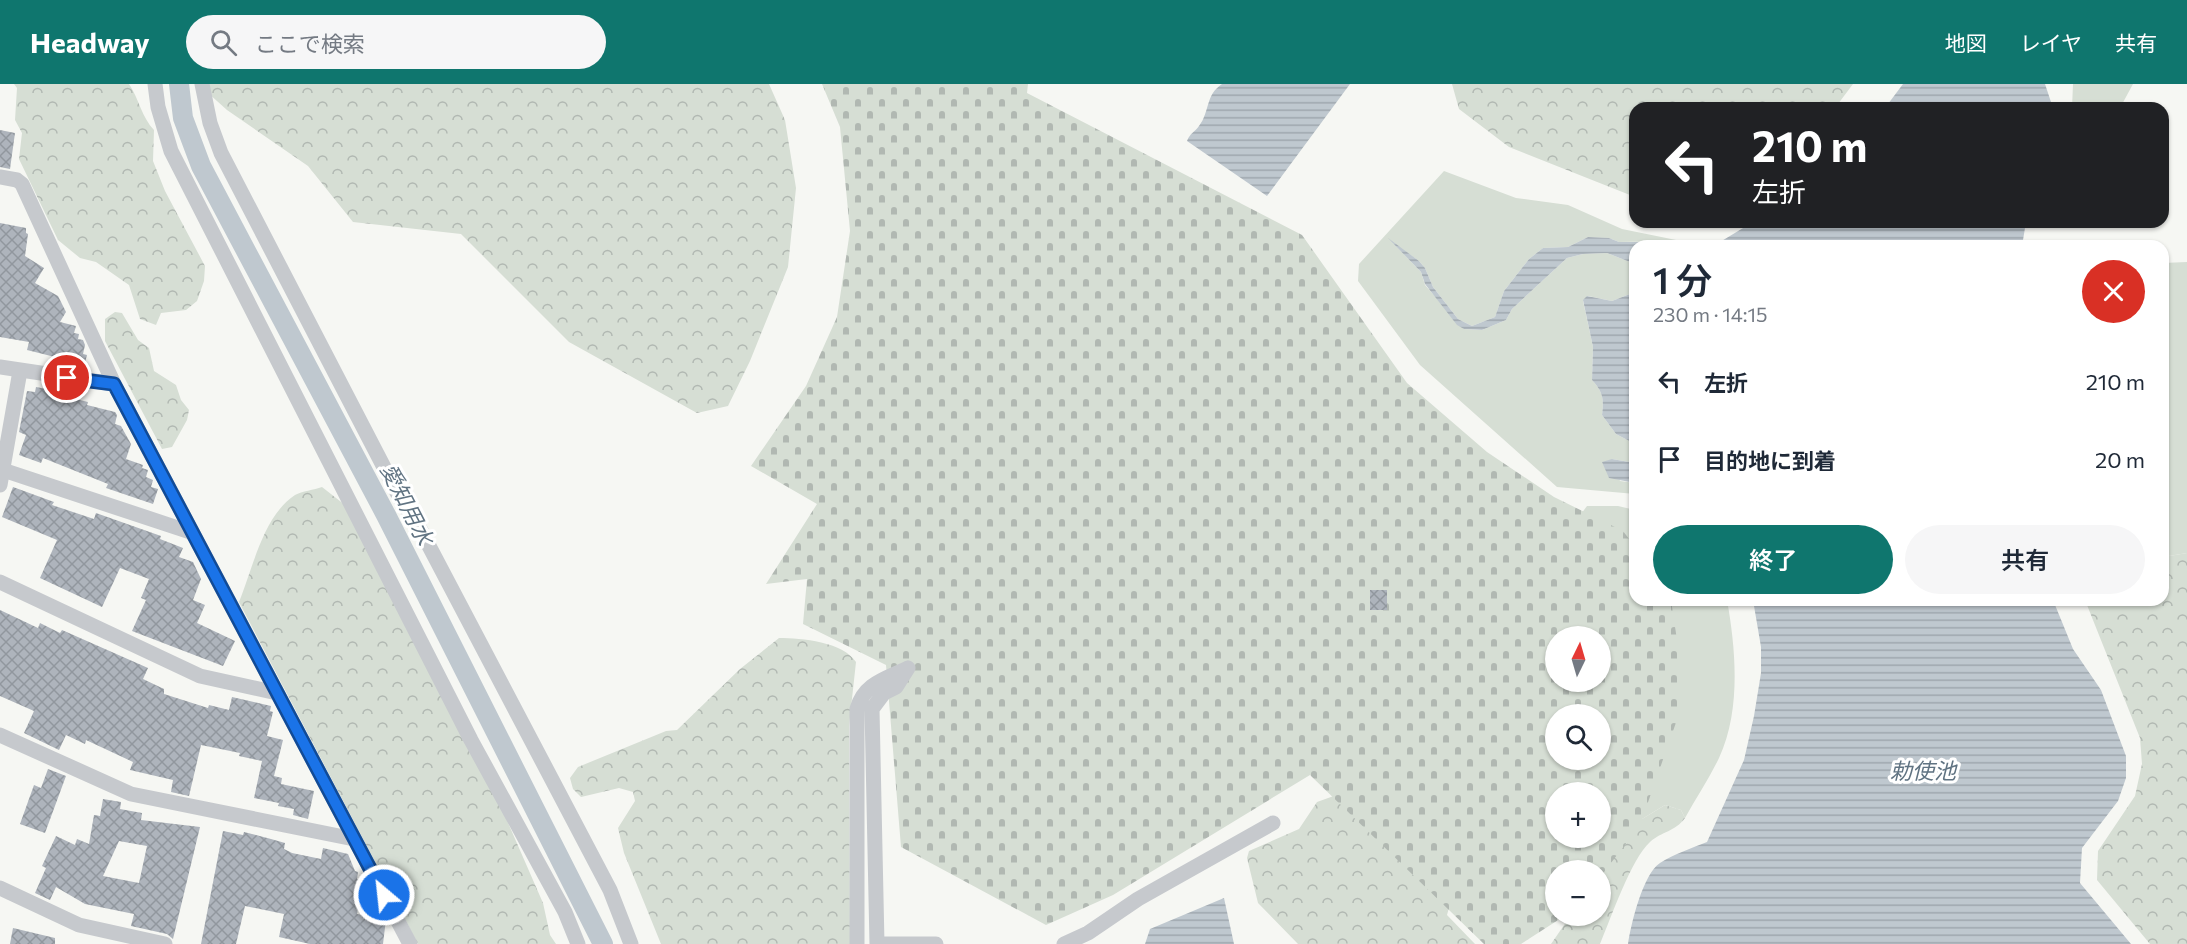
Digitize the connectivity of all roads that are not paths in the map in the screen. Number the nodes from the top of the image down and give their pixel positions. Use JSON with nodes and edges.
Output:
{"nodes":[{"id":1,"x":155,"y":84,"type":"edge"},
{"id":2,"x":202,"y":84,"type":"edge"},
{"id":3,"x":0,"y":177,"type":"edge"},
{"id":4,"x":0,"y":367,"type":"edge"},
{"id":5,"x":20,"y":371,"type":"junction"},
{"id":6,"x":114,"y":384,"type":"junction"},
{"id":7,"x":2,"y":477,"type":"edge"},
{"id":8,"x":193,"y":533,"type":"junction"},
{"id":9,"x":0,"y":582,"type":"edge"},
{"id":10,"x":277,"y":693,"type":"junction"},
{"id":11,"x":0,"y":735,"type":"edge"},
{"id":12,"x":1273,"y":823,"type":"dead end"},
{"id":13,"x":354,"y":839,"type":"junction"},
{"id":14,"x":0,"y":888,"type":"edge"},
{"id":15,"x":165,"y":944,"type":"edge"},
{"id":16,"x":410,"y":944,"type":"edge"},
{"id":17,"x":578,"y":944,"type":"edge"},
{"id":18,"x":631,"y":944,"type":"edge"},
{"id":19,"x":857,"y":944,"type":"edge"},
{"id":20,"x":877,"y":944,"type":"edge"},
{"id":21,"x":936,"y":944,"type":"edge"},
{"id":22,"x":1064,"y":944,"type":"edge"}],
"edges":[{"from":1,"to":17,"type":"street"},
{"from":2,"to":18,"type":"street"},
{"from":3,"to":6,"type":"street"},
{"from":4,"to":5,"type":"street"},
{"from":5,"to":6,"type":"street"},
{"from":5,"to":7,"type":"street"},
{"from":6,"to":8,"type":"street"},
{"from":7,"to":8,"type":"street"},
{"from":8,"to":10,"type":"street"},
{"from":9,"to":10,"type":"street"},
{"from":10,"to":13,"type":"street"},
{"from":11,"to":13,"type":"street"},
{"from":12,"to":22,"type":"street"},
{"from":13,"to":16,"type":"street"},
{"from":14,"to":15,"type":"street"},
{"from":19,"to":20,"type":"street"},
{"from":20,"to":21,"type":"street"}]}
